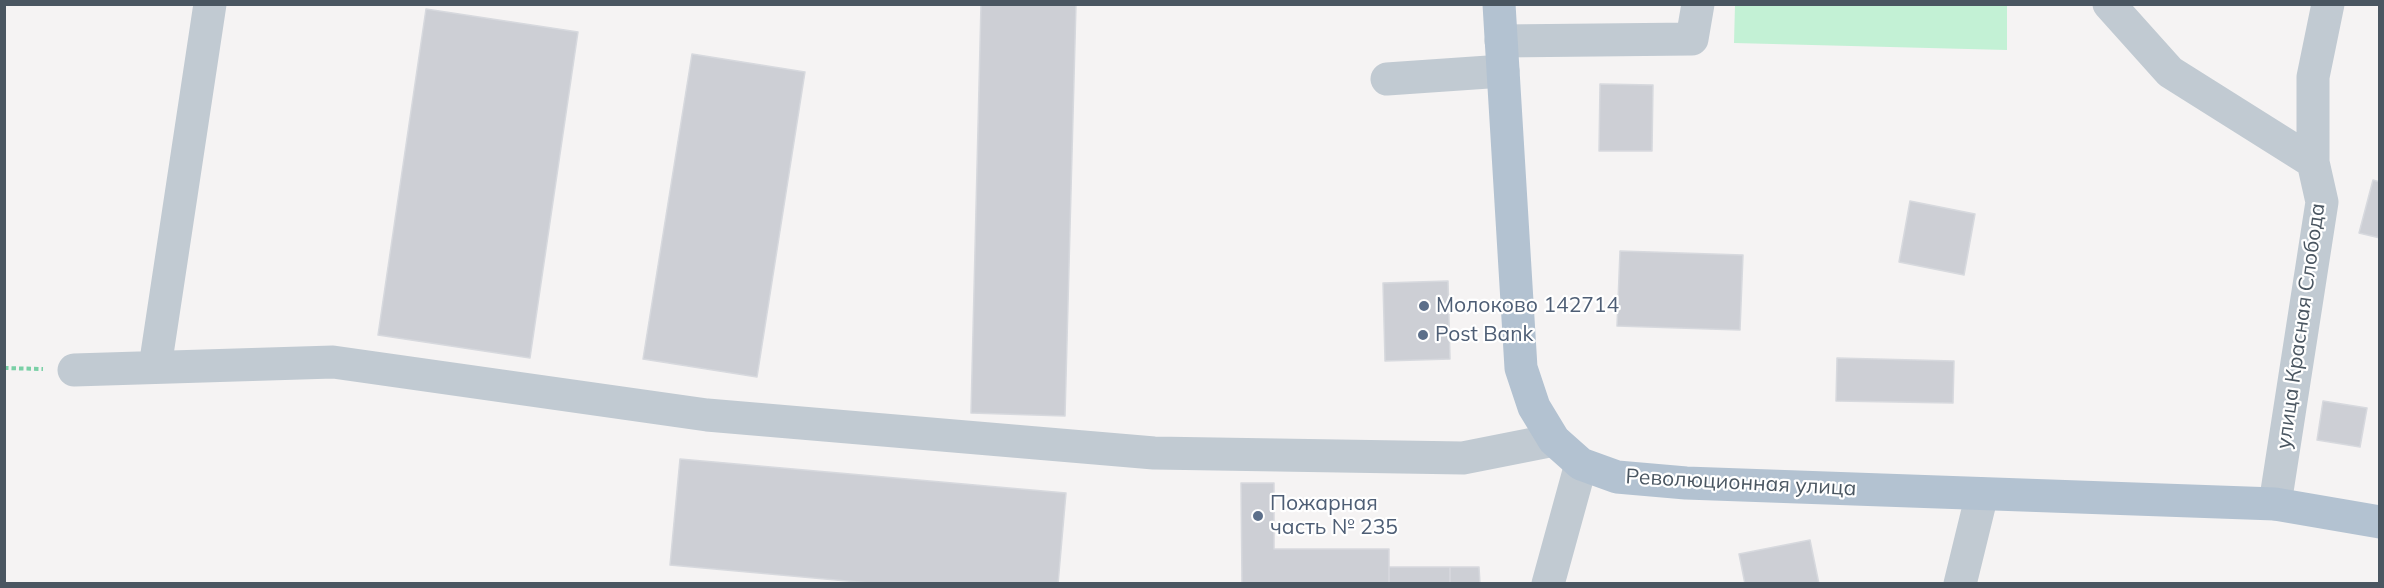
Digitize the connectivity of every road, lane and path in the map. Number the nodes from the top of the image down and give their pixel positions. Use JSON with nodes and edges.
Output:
{"nodes":[{"id":1,"x":210,"y":4,"type":"edge"},
{"id":2,"x":1499,"y":4,"type":"edge"},
{"id":3,"x":1698,"y":4,"type":"edge"},
{"id":4,"x":2109,"y":4,"type":"edge"},
{"id":5,"x":2328,"y":4,"type":"edge"},
{"id":6,"x":1502,"y":56,"type":"junction"},
{"id":7,"x":1387,"y":79,"type":"dead end"},
{"id":8,"x":2313,"y":162,"type":"junction"},
{"id":9,"x":154,"y":367,"type":"junction"},
{"id":10,"x":74,"y":370,"type":"dead end"},
{"id":11,"x":1554,"y":440,"type":"junction"},
{"id":12,"x":1581,"y":464,"type":"junction"},
{"id":13,"x":1982,"y":494,"type":"junction"},
{"id":14,"x":2275,"y":504,"type":"junction"},
{"id":15,"x":2379,"y":522,"type":"edge"},
{"id":16,"x":1548,"y":584,"type":"edge"},
{"id":17,"x":1960,"y":584,"type":"edge"}],
"edges":[{"from":1,"to":9,"type":"street"},
{"from":2,"to":6,"type":"main road","name":"Революционная улица"},
{"from":3,"to":6,"type":"street"},
{"from":4,"to":8,"type":"street"},
{"from":5,"to":8,"type":"street","name":"улица Красная Слобода"},
{"from":6,"to":7,"type":"street"},
{"from":6,"to":11,"type":"main road","name":"Революционная улица"},
{"from":8,"to":14,"type":"street","name":"улица Красная Слобода"},
{"from":9,"to":10,"type":"street"},
{"from":9,"to":11,"type":"street"},
{"from":11,"to":12,"type":"main road","name":"Революционная улица"},
{"from":12,"to":13,"type":"main road","name":"Революционная улица"},
{"from":12,"to":16,"type":"street"},
{"from":13,"to":14,"type":"main road","name":"Революционная улица"},
{"from":13,"to":17,"type":"street"},
{"from":14,"to":15,"type":"main road","name":"Революционная улица"}]}
